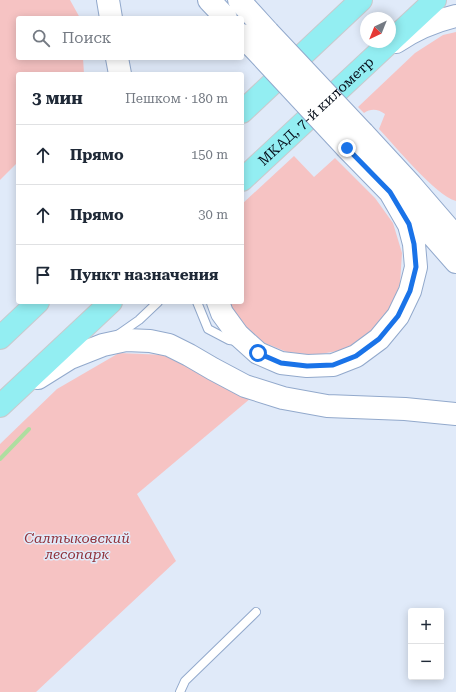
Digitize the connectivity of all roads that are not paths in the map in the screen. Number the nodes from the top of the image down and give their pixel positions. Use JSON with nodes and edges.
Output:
{"nodes":[{"id":1,"x":108,"y":0,"type":"edge"},
{"id":2,"x":209,"y":0,"type":"edge"},
{"id":3,"x":239,"y":0,"type":"edge"},
{"id":4,"x":361,"y":0,"type":"edge"},
{"id":5,"x":434,"y":0,"type":"edge"},
{"id":6,"x":111,"y":16,"type":"edge"},
{"id":7,"x":224,"y":16,"type":"edge"},
{"id":8,"x":456,"y":16,"type":"edge"},
{"id":9,"x":396,"y":36,"type":"edge"},
{"id":10,"x":254,"y":38,"type":"edge"},
{"id":11,"x":383,"y":48,"type":"edge"},
{"id":12,"x":117,"y":60,"type":"edge"},
{"id":13,"x":370,"y":60,"type":"junction"},
{"id":14,"x":120,"y":72,"type":"edge"},
{"id":15,"x":244,"y":110,"type":"edge"},
{"id":16,"x":355,"y":140,"type":"junction"},
{"id":17,"x":259,"y":164,"type":"junction"},
{"id":18,"x":244,"y":178,"type":"edge"},
{"id":19,"x":244,"y":185,"type":"edge"},
{"id":20,"x":411,"y":185,"type":"junction"},
{"id":21,"x":390,"y":192,"type":"junction"},
{"id":22,"x":456,"y":216,"type":"edge"},
{"id":23,"x":456,"y":237,"type":"edge"},
{"id":24,"x":456,"y":262,"type":"edge"},
{"id":25,"x":36,"y":304,"type":"edge"},
{"id":26,"x":109,"y":304,"type":"edge"},
{"id":27,"x":156,"y":304,"type":"edge"},
{"id":28,"x":198,"y":304,"type":"edge"},
{"id":29,"x":219,"y":304,"type":"edge"},
{"id":30,"x":0,"y":338,"type":"edge"},
{"id":31,"x":247,"y":344,"type":"junction"},
{"id":32,"x":103,"y":345,"type":"junction"},
{"id":33,"x":16,"y":391,"type":"junction"},
{"id":34,"x":0,"y":406,"type":"edge"},
{"id":35,"x":456,"y":414,"type":"edge"},
{"id":36,"x":256,"y":612,"type":"dead end"},
{"id":37,"x":180,"y":692,"type":"edge"}],
"edges":[{"from":1,"to":6,"type":"main road"},
{"from":2,"to":7,"type":"main road"},
{"from":3,"to":10,"type":"main road"},
{"from":4,"to":15,"type":"highway"},
{"from":5,"to":9,"type":"highway","name":"МКАД, 7-й километр"},
{"from":8,"to":13,"type":"main road"},
{"from":10,"to":16,"type":"main road","bridge":true},
{"from":11,"to":13,"type":"highway","name":"МКАД, 7-й километр"},
{"from":12,"to":14,"type":"main road"},
{"from":13,"to":17,"type":"highway","name":"МКАД, 7-й километр"},
{"from":16,"to":20,"type":"main road"},
{"from":16,"to":21,"type":"main road"},
{"from":17,"to":18,"type":"highway","name":"МКАД, 7-й километр"},
{"from":17,"to":19,"type":"main road"},
{"from":20,"to":22,"type":"main road"},
{"from":20,"to":23,"type":"main road"},
{"from":21,"to":24,"type":"main road"},
{"from":21,"to":31,"type":"main road"},
{"from":25,"to":30,"type":"highway"},
{"from":26,"to":33,"type":"highway"},
{"from":27,"to":32,"type":"lane"},
{"from":28,"to":31,"type":"lane"},
{"from":29,"to":31,"type":"main road"},
{"from":32,"to":33,"type":"main road"},
{"from":32,"to":35,"type":"main road"},
{"from":33,"to":34,"type":"highway"},
{"from":36,"to":37,"type":"lane"}]}
